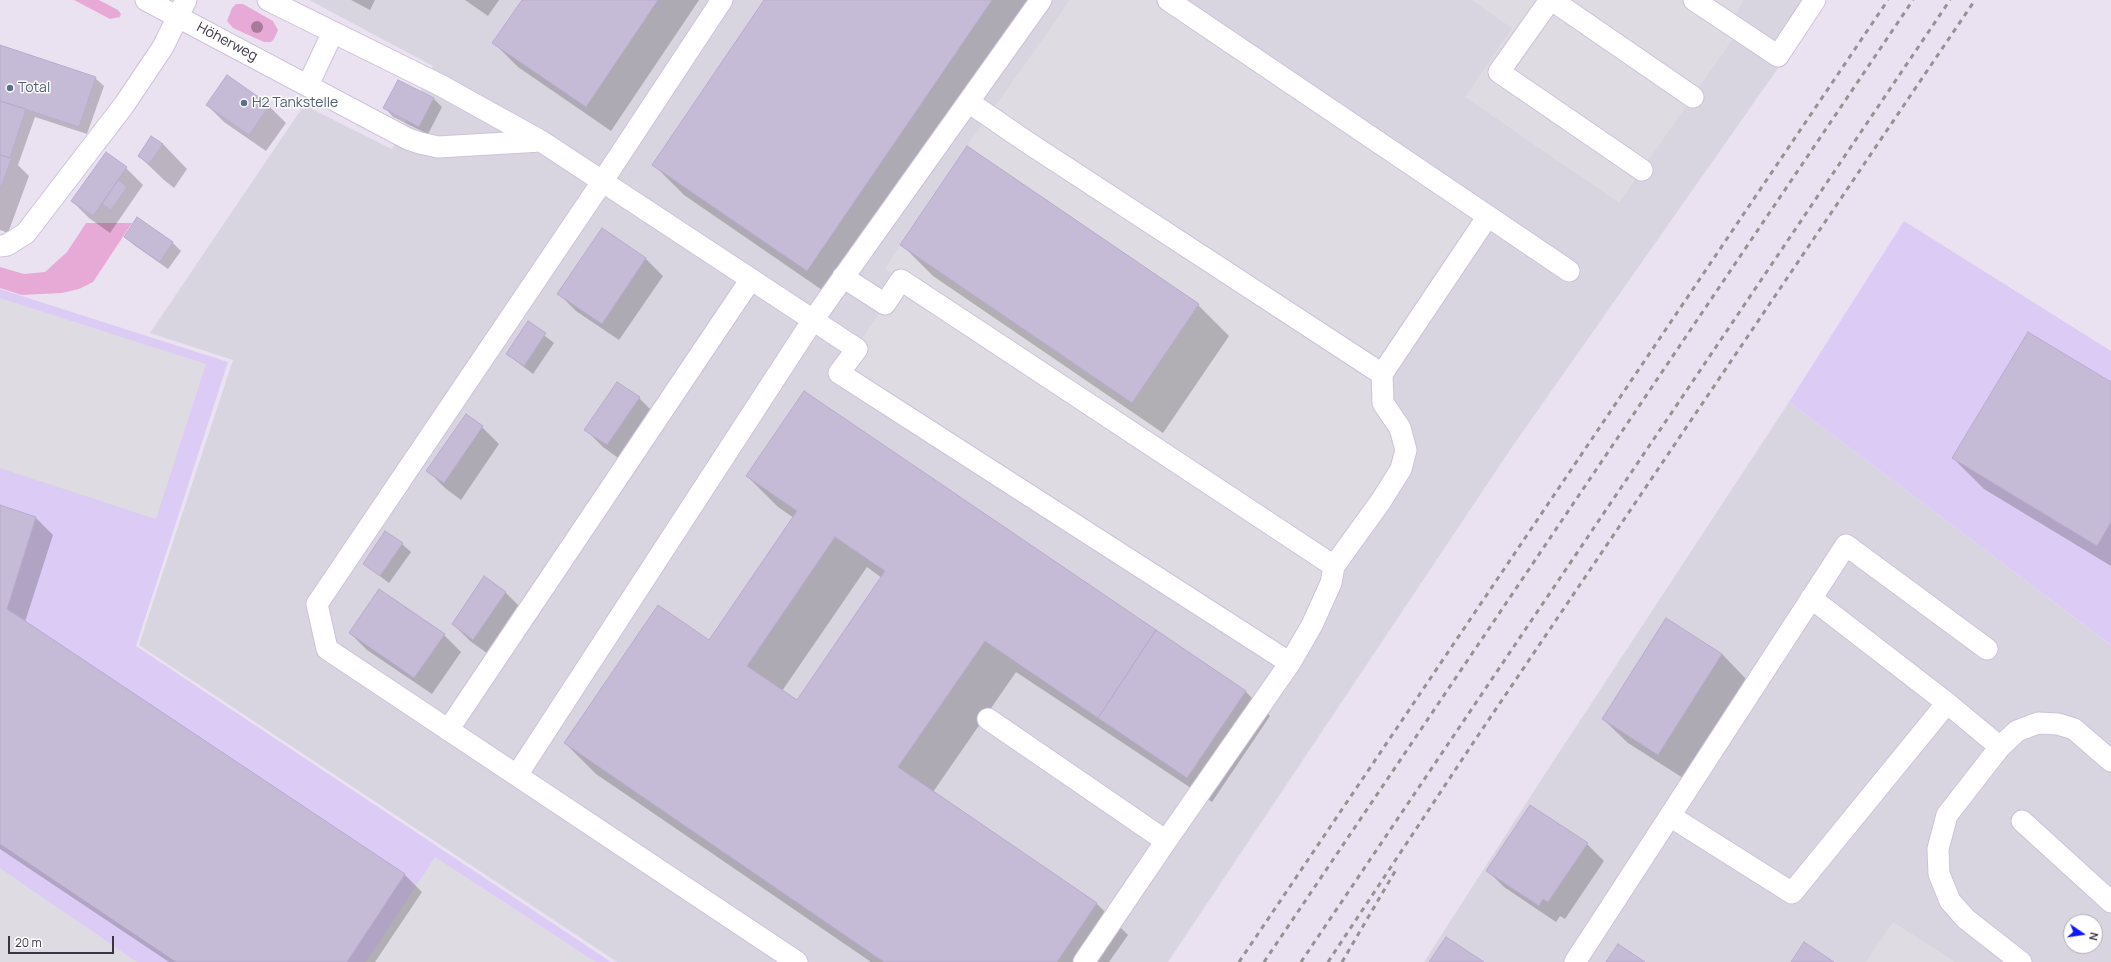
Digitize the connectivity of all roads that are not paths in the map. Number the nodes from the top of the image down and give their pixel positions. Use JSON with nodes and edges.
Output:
{"nodes":[{"id":1,"x":146,"y":0,"type":"edge"},
{"id":2,"x":268,"y":0,"type":"edge"},
{"id":3,"x":722,"y":0,"type":"edge"},
{"id":4,"x":1041,"y":0,"type":"edge"},
{"id":5,"x":1168,"y":0,"type":"edge"},
{"id":6,"x":1551,"y":0,"type":"edge"},
{"id":7,"x":1694,"y":0,"type":"edge"},
{"id":8,"x":1815,"y":0,"type":"edge"},
{"id":9,"x":182,"y":8,"type":"edge"},
{"id":10,"x":333,"y":32,"type":"junction"},
{"id":11,"x":308,"y":85,"type":"junction"},
{"id":12,"x":1693,"y":97,"type":"dead end"},
{"id":13,"x":970,"y":102,"type":"junction"},
{"id":14,"x":541,"y":141,"type":"junction"},
{"id":15,"x":1642,"y":170,"type":"dead end"},
{"id":16,"x":602,"y":182,"type":"junction"},
{"id":17,"x":1488,"y":216,"type":"junction"},
{"id":18,"x":0,"y":246,"type":"edge"},
{"id":19,"x":1569,"y":271,"type":"dead end"},
{"id":20,"x":843,"y":277,"type":"junction"},
{"id":21,"x":751,"y":279,"type":"junction"},
{"id":22,"x":813,"y":320,"type":"junction"},
{"id":23,"x":1382,"y":374,"type":"junction"},
{"id":24,"x":1334,"y":566,"type":"junction"},
{"id":25,"x":1811,"y":598,"type":"junction"},
{"id":26,"x":1987,"y":649,"type":"dead end"},
{"id":27,"x":1290,"y":664,"type":"junction"},
{"id":28,"x":1947,"y":703,"type":"junction"},
{"id":29,"x":988,"y":720,"type":"dead end"},
{"id":30,"x":448,"y":730,"type":"junction"},
{"id":31,"x":2000,"y":747,"type":"junction"},
{"id":32,"x":2111,"y":760,"type":"edge"},
{"id":33,"x":517,"y":775,"type":"junction"},
{"id":34,"x":1670,"y":816,"type":"junction"},
{"id":35,"x":2022,"y":821,"type":"dead end"},
{"id":36,"x":1166,"y":841,"type":"junction"},
{"id":37,"x":2111,"y":902,"type":"edge"},
{"id":38,"x":797,"y":962,"type":"edge"},
{"id":39,"x":1084,"y":962,"type":"edge"},
{"id":40,"x":1575,"y":962,"type":"edge"},
{"id":41,"x":2021,"y":962,"type":"edge"}],
"edges":[{"from":1,"to":9,"type":"lane","name":"Höherweg"},
{"from":2,"to":10,"type":"lane"},
{"from":3,"to":16,"type":"lane"},
{"from":4,"to":13,"type":"lane"},
{"from":5,"to":17,"type":"lane"},
{"from":6,"to":12,"type":"lane"},
{"from":6,"to":15,"type":"lane"},
{"from":7,"to":8,"type":"lane"},
{"from":9,"to":11,"type":"lane","name":"Höherweg"},
{"from":9,"to":18,"type":"lane"},
{"from":10,"to":11,"type":"lane"},
{"from":10,"to":14,"type":"lane"},
{"from":11,"to":14,"type":"lane","name":"Höherweg"},
{"from":13,"to":20,"type":"lane"},
{"from":13,"to":23,"type":"lane"},
{"from":14,"to":16,"type":"lane"},
{"from":16,"to":21,"type":"lane"},
{"from":16,"to":30,"type":"lane"},
{"from":17,"to":19,"type":"lane"},
{"from":17,"to":23,"type":"lane"},
{"from":20,"to":22,"type":"lane"},
{"from":20,"to":24,"type":"lane"},
{"from":21,"to":22,"type":"lane"},
{"from":21,"to":30,"type":"lane"},
{"from":22,"to":27,"type":"lane"},
{"from":22,"to":33,"type":"lane"},
{"from":23,"to":24,"type":"lane"},
{"from":24,"to":27,"type":"lane"},
{"from":25,"to":26,"type":"lane"},
{"from":25,"to":28,"type":"lane"},
{"from":25,"to":34,"type":"lane"},
{"from":27,"to":36,"type":"lane"},
{"from":28,"to":31,"type":"lane"},
{"from":28,"to":34,"type":"lane"},
{"from":29,"to":36,"type":"lane"},
{"from":30,"to":33,"type":"lane"},
{"from":31,"to":32,"type":"lane"},
{"from":31,"to":41,"type":"lane"},
{"from":33,"to":38,"type":"lane"},
{"from":34,"to":40,"type":"lane"},
{"from":35,"to":37,"type":"lane"},
{"from":36,"to":39,"type":"lane"}]}
